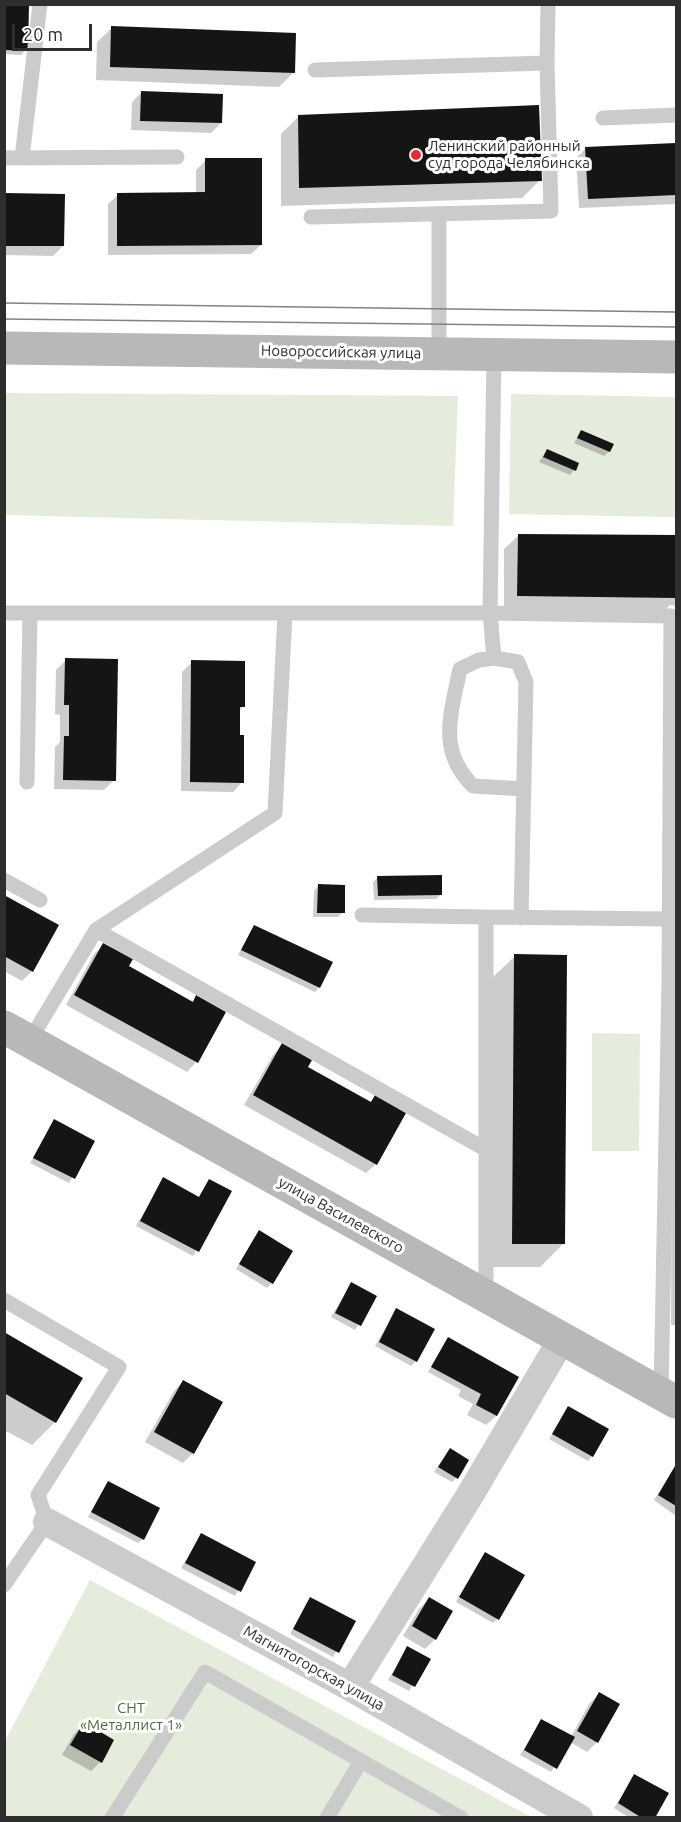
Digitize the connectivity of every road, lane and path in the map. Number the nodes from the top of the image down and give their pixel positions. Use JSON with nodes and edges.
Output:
{"nodes":[{"id":1,"x":40,"y":4,"type":"edge"},
{"id":2,"x":548,"y":4,"type":"edge"},
{"id":3,"x":547,"y":63,"type":"junction"},
{"id":4,"x":315,"y":70,"type":"dead end"},
{"id":5,"x":676,"y":115,"type":"edge"},
{"id":6,"x":603,"y":118,"type":"dead end"},
{"id":7,"x":177,"y":157,"type":"dead end"},
{"id":8,"x":4,"y":158,"type":"edge"},
{"id":9,"x":22,"y":158,"type":"junction"},
{"id":10,"x":439,"y":214,"type":"junction"},
{"id":11,"x":311,"y":217,"type":"dead end"},
{"id":12,"x":4,"y":348,"type":"edge"},
{"id":13,"x":439,"y":353,"type":"junction"},
{"id":14,"x":494,"y":354,"type":"junction"},
{"id":15,"x":676,"y":357,"type":"edge"},
{"id":16,"x":285,"y":613,"type":"junction"},
{"id":17,"x":490,"y":613,"type":"junction"},
{"id":18,"x":4,"y":614,"type":"edge"},
{"id":19,"x":30,"y":614,"type":"junction"},
{"id":20,"x":495,"y":658,"type":"junction"},
{"id":21,"x":673,"y":706,"type":"edge"},
{"id":22,"x":27,"y":782,"type":"dead end"},
{"id":23,"x":524,"y":789,"type":"junction"},
{"id":24,"x":4,"y":880,"type":"edge"},
{"id":25,"x":40,"y":900,"type":"dead end"},
{"id":26,"x":362,"y":915,"type":"dead end"},
{"id":27,"x":486,"y":917,"type":"junction"},
{"id":28,"x":521,"y":918,"type":"junction"},
{"id":29,"x":668,"y":919,"type":"junction"},
{"id":30,"x":96,"y":930,"type":"junction"},
{"id":31,"x":673,"y":982,"type":"edge"},
{"id":32,"x":17,"y":1034,"type":"edge"},
{"id":33,"x":484,"y":1149,"type":"junction"},
{"id":34,"x":486,"y":1296,"type":"junction"},
{"id":35,"x":4,"y":1300,"type":"edge"},
{"id":36,"x":562,"y":1339,"type":"junction"},
{"id":37,"x":669,"y":1398,"type":"edge"},
{"id":38,"x":47,"y":1522,"type":"junction"},
{"id":39,"x":4,"y":1585,"type":"edge"},
{"id":40,"x":350,"y":1686,"type":"junction"},
{"id":41,"x":361,"y":1761,"type":"junction"},
{"id":42,"x":112,"y":1818,"type":"edge"},
{"id":43,"x":327,"y":1818,"type":"edge"},
{"id":44,"x":461,"y":1818,"type":"edge"},
{"id":45,"x":579,"y":1818,"type":"edge"}],
"edges":[{"from":1,"to":9,"type":"lane"},
{"from":2,"to":3,"type":"lane"},
{"from":3,"to":4,"type":"lane"},
{"from":3,"to":10,"type":"lane"},
{"from":5,"to":6,"type":"lane"},
{"from":7,"to":9,"type":"lane"},
{"from":8,"to":9,"type":"lane"},
{"from":10,"to":11,"type":"lane"},
{"from":10,"to":13,"type":"lane"},
{"from":12,"to":13,"type":"street","name":"Новороссийская улица"},
{"from":13,"to":14,"type":"street","name":"Новороссийская улица"},
{"from":14,"to":15,"type":"street","name":"Новороссийская улица"},
{"from":14,"to":17,"type":"lane"},
{"from":16,"to":17,"type":"lane"},
{"from":16,"to":19,"type":"lane"},
{"from":16,"to":30,"type":"lane"},
{"from":17,"to":20,"type":"lane"},
{"from":17,"to":21,"type":"lane"},
{"from":18,"to":19,"type":"lane"},
{"from":19,"to":22,"type":"lane"},
{"from":20,"to":23,"type":"lane"},
{"from":20,"to":23,"type":"lane"},
{"from":21,"to":29,"type":"lane"},
{"from":23,"to":28,"type":"lane"},
{"from":24,"to":25,"type":"lane"},
{"from":26,"to":27,"type":"lane"},
{"from":27,"to":28,"type":"lane"},
{"from":27,"to":33,"type":"lane"},
{"from":28,"to":29,"type":"lane"},
{"from":29,"to":31,"type":"lane"},
{"from":30,"to":32,"type":"lane"},
{"from":30,"to":33,"type":"lane"},
{"from":31,"to":37,"type":"lane"},
{"from":32,"to":34,"type":"street","name":"улица Василевского"},
{"from":33,"to":34,"type":"lane"},
{"from":34,"to":36,"type":"street","name":"улица Василевского"},
{"from":35,"to":38,"type":"lane"},
{"from":36,"to":37,"type":"street","name":"улица Василевского"},
{"from":36,"to":40,"type":"street"},
{"from":38,"to":39,"type":"lane"},
{"from":38,"to":40,"type":"street","name":"Магнитогорская улица"},
{"from":40,"to":45,"type":"street","name":"Магнитогорская улица"},
{"from":41,"to":42,"type":"lane"},
{"from":41,"to":43,"type":"lane"},
{"from":41,"to":44,"type":"lane"}]}
